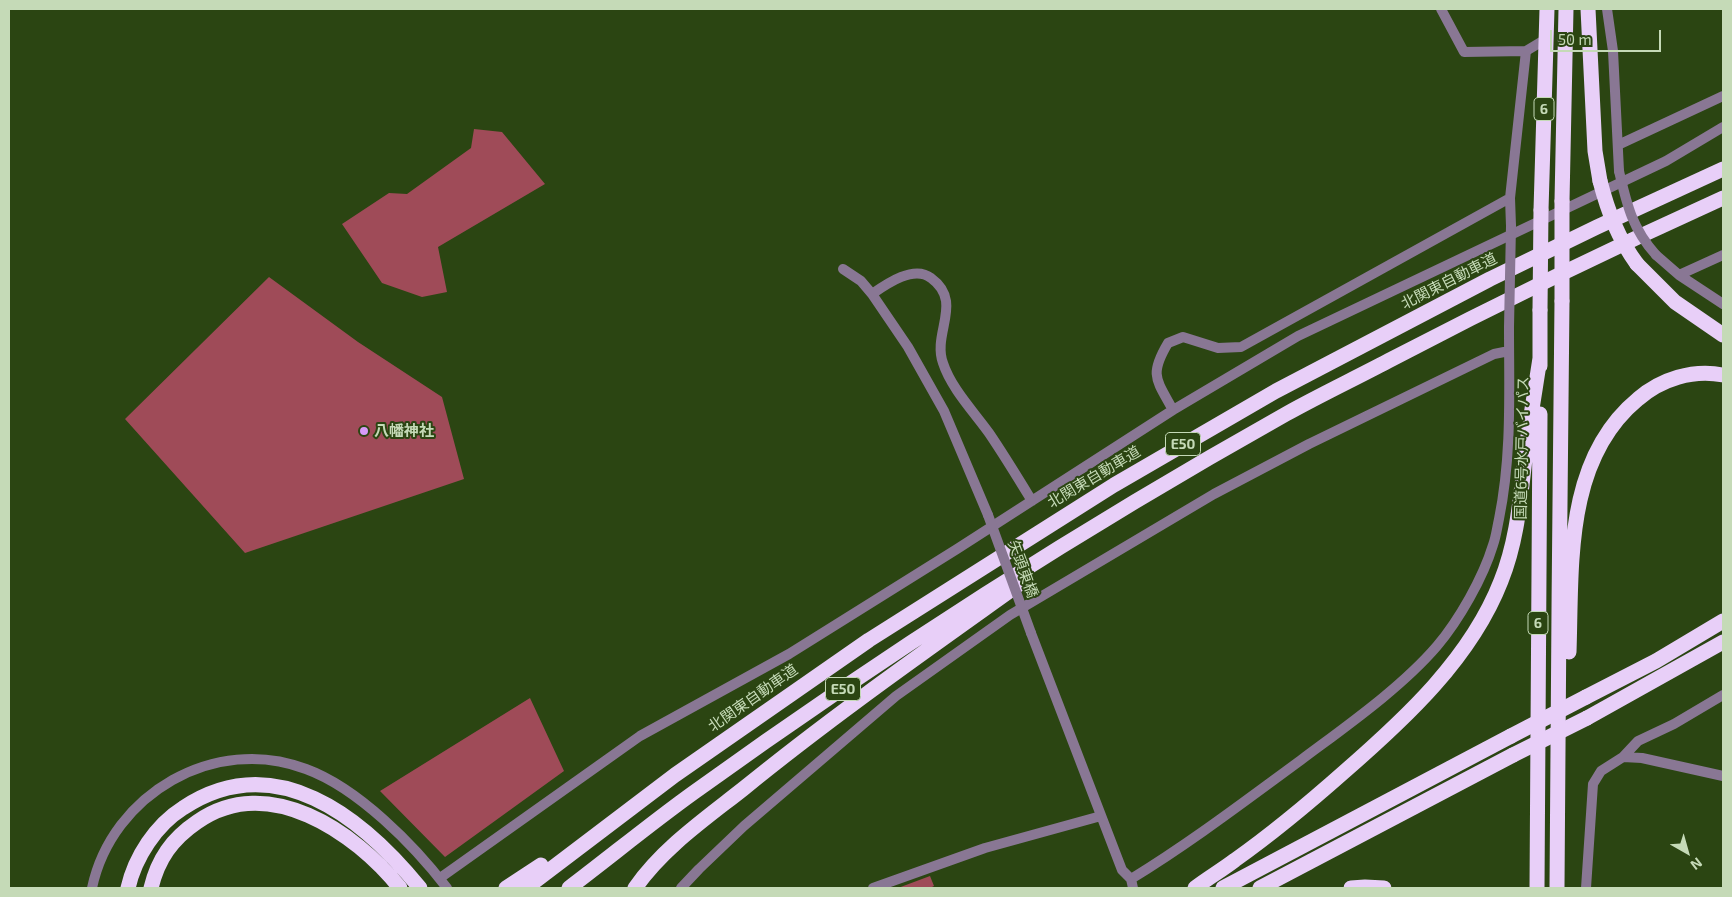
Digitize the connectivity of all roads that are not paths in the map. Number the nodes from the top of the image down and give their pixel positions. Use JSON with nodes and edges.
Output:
{"nodes":[{"id":1,"x":1441,"y":9,"type":"edge"},
{"id":2,"x":1547,"y":9,"type":"edge"},
{"id":3,"x":1566,"y":9,"type":"edge"},
{"id":4,"x":1588,"y":9,"type":"edge"},
{"id":5,"x":1607,"y":9,"type":"edge"},
{"id":6,"x":1546,"y":39,"type":"junction"},
{"id":7,"x":1526,"y":51,"type":"junction"},
{"id":8,"x":1723,"y":96,"type":"edge"},
{"id":9,"x":1723,"y":128,"type":"edge"},
{"id":10,"x":1618,"y":145,"type":"junction"},
{"id":11,"x":1723,"y":169,"type":"edge"},
{"id":12,"x":1510,"y":198,"type":"junction"},
{"id":13,"x":1723,"y":198,"type":"edge"},
{"id":14,"x":1723,"y":255,"type":"edge"},
{"id":15,"x":843,"y":269,"type":"dead end"},
{"id":16,"x":1679,"y":275,"type":"junction"},
{"id":17,"x":872,"y":294,"type":"junction"},
{"id":18,"x":1723,"y":304,"type":"edge"},
{"id":19,"x":1723,"y":334,"type":"edge"},
{"id":20,"x":1509,"y":351,"type":"junction"},
{"id":21,"x":1540,"y":358,"type":"junction"},
{"id":22,"x":1723,"y":375,"type":"edge"},
{"id":23,"x":1173,"y":410,"type":"junction"},
{"id":24,"x":1032,"y":501,"type":"junction"},
{"id":25,"x":1128,"y":506,"type":"junction"},
{"id":26,"x":1723,"y":621,"type":"edge"},
{"id":27,"x":1723,"y":642,"type":"edge"},
{"id":28,"x":1723,"y":694,"type":"edge"},
{"id":29,"x":1622,"y":757,"type":"junction"},
{"id":30,"x":675,"y":775,"type":"junction"},
{"id":31,"x":1723,"y":776,"type":"edge"},
{"id":32,"x":1556,"y":777,"type":"junction"},
{"id":33,"x":1100,"y":816,"type":"junction"},
{"id":34,"x":440,"y":878,"type":"junction"},
{"id":35,"x":1132,"y":884,"type":"edge"},
{"id":36,"x":92,"y":888,"type":"edge"},
{"id":37,"x":128,"y":888,"type":"edge"},
{"id":38,"x":151,"y":888,"type":"edge"},
{"id":39,"x":400,"y":888,"type":"edge"},
{"id":40,"x":420,"y":888,"type":"edge"},
{"id":41,"x":448,"y":888,"type":"edge"},
{"id":42,"x":506,"y":888,"type":"edge"},
{"id":43,"x":526,"y":888,"type":"edge"},
{"id":44,"x":569,"y":888,"type":"edge"},
{"id":45,"x":635,"y":888,"type":"edge"},
{"id":46,"x":681,"y":888,"type":"edge"},
{"id":47,"x":873,"y":888,"type":"edge"},
{"id":48,"x":1195,"y":888,"type":"edge"},
{"id":49,"x":1223,"y":888,"type":"edge"},
{"id":50,"x":1260,"y":888,"type":"edge"},
{"id":51,"x":1351,"y":888,"type":"edge"},
{"id":52,"x":1384,"y":888,"type":"edge"},
{"id":53,"x":1537,"y":888,"type":"edge"},
{"id":54,"x":1557,"y":888,"type":"edge"},
{"id":55,"x":1586,"y":888,"type":"edge"}],
"edges":[{"from":1,"to":7,"type":"street"},
{"from":2,"to":6,"type":"highway","name":"国道6号水戸バイパス","number":"6"},
{"from":3,"to":32,"type":"highway","number":"6","bridge":true},
{"from":4,"to":19,"type":"highway","bridge":true},
{"from":5,"to":10,"type":"street"},
{"from":6,"to":7,"type":"street"},
{"from":6,"to":21,"type":"highway","name":"国道6号水戸バイパス","number":"6","bridge":true},
{"from":7,"to":12,"type":"street"},
{"from":8,"to":10,"type":"street"},
{"from":9,"to":23,"type":"street"},
{"from":10,"to":16,"type":"street","bridge":true},
{"from":11,"to":30,"type":"highway","name":"北関東自動車道","number":"E50"},
{"from":12,"to":20,"type":"street","bridge":true},
{"from":12,"to":23,"type":"street"},
{"from":13,"to":25,"type":"highway","number":"E50"},
{"from":14,"to":16,"type":"street"},
{"from":15,"to":17,"type":"street","name":"矢頭東橋"},
{"from":16,"to":18,"type":"street"},
{"from":17,"to":24,"type":"street"},
{"from":17,"to":33,"type":"street","name":"矢頭東橋","bridge":true},
{"from":20,"to":35,"type":"street"},
{"from":20,"to":46,"type":"street"},
{"from":21,"to":48,"type":"highway"},
{"from":21,"to":53,"type":"highway","name":"国道6号水戸バイパス","number":"6"},
{"from":22,"to":32,"type":"highway"},
{"from":23,"to":24,"type":"street"},
{"from":24,"to":34,"type":"street"},
{"from":25,"to":44,"type":"highway","number":"E50"},
{"from":25,"to":45,"type":"highway"},
{"from":26,"to":49,"type":"highway","bridge":true},
{"from":27,"to":50,"type":"highway","bridge":true},
{"from":28,"to":29,"type":"street"},
{"from":29,"to":31,"type":"street"},
{"from":29,"to":55,"type":"street"},
{"from":30,"to":42,"type":"highway"},
{"from":30,"to":43,"type":"highway","name":"北関東自動車道","number":"E50"},
{"from":32,"to":54,"type":"highway","number":"6"},
{"from":33,"to":35,"type":"street","name":"矢頭東橋"},
{"from":33,"to":47,"type":"street"},
{"from":34,"to":36,"type":"street"},
{"from":34,"to":41,"type":"street"},
{"from":37,"to":40,"type":"highway"},
{"from":38,"to":39,"type":"highway"},
{"from":51,"to":52,"type":"highway"}]}
